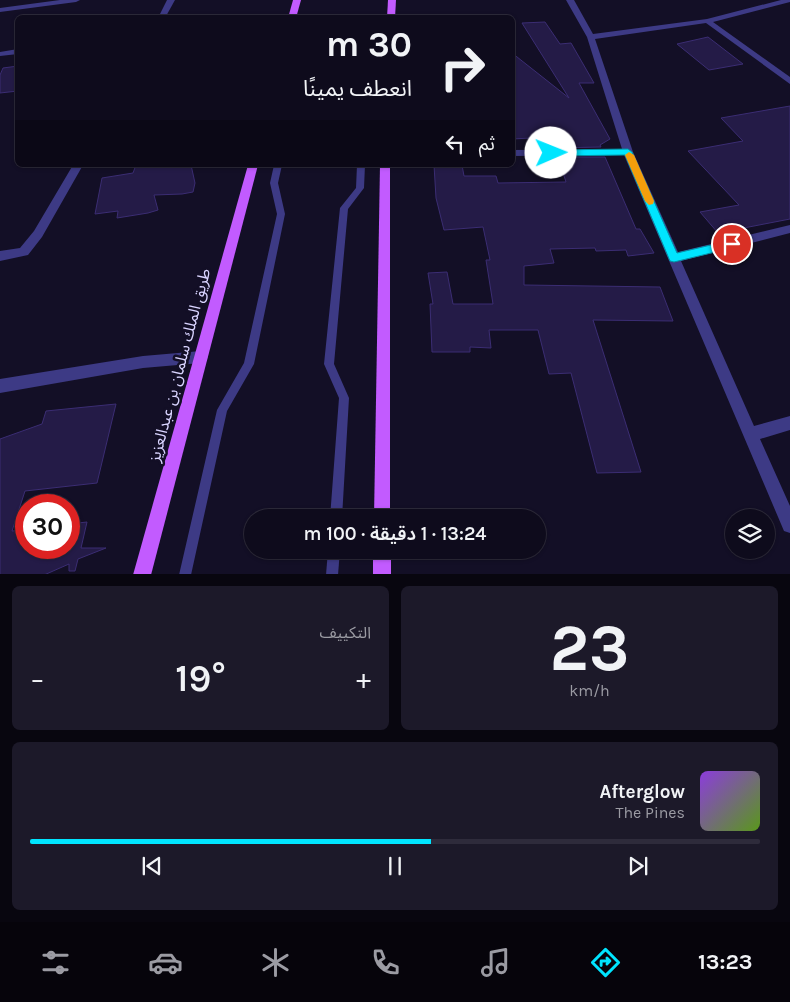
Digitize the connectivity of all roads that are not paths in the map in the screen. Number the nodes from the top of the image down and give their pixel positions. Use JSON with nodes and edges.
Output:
{"nodes":[{"id":1,"x":76,"y":0,"type":"edge"},
{"id":2,"x":171,"y":0,"type":"edge"},
{"id":3,"x":297,"y":0,"type":"edge"},
{"id":4,"x":392,"y":0,"type":"edge"},
{"id":5,"x":570,"y":0,"type":"edge"},
{"id":6,"x":790,"y":0,"type":"edge"},
{"id":7,"x":0,"y":10,"type":"edge"},
{"id":8,"x":163,"y":15,"type":"edge"},
{"id":9,"x":293,"y":15,"type":"edge"},
{"id":10,"x":391,"y":15,"type":"edge"},
{"id":11,"x":706,"y":21,"type":"junction"},
{"id":12,"x":591,"y":37,"type":"junction"},
{"id":13,"x":15,"y":52,"type":"edge"},
{"id":14,"x":0,"y":54,"type":"edge"},
{"id":15,"x":790,"y":82,"type":"edge"},
{"id":16,"x":628,"y":152,"type":"junction"},
{"id":17,"x":515,"y":153,"type":"edge"},
{"id":18,"x":77,"y":167,"type":"edge"},
{"id":19,"x":252,"y":167,"type":"edge"},
{"id":20,"x":278,"y":167,"type":"edge"},
{"id":21,"x":361,"y":167,"type":"edge"},
{"id":22,"x":385,"y":167,"type":"edge"},
{"id":23,"x":790,"y":229,"type":"edge"},
{"id":24,"x":0,"y":256,"type":"edge"},
{"id":25,"x":674,"y":258,"type":"junction"},
{"id":26,"x":201,"y":357,"type":"junction"},
{"id":27,"x":0,"y":386,"type":"edge"},
{"id":28,"x":790,"y":423,"type":"edge"},
{"id":29,"x":751,"y":434,"type":"junction"},
{"id":30,"x":337,"y":509,"type":"edge"},
{"id":31,"x":382,"y":509,"type":"edge"},
{"id":32,"x":790,"y":525,"type":"edge"},
{"id":33,"x":333,"y":559,"type":"edge"},
{"id":34,"x":382,"y":559,"type":"edge"},
{"id":35,"x":142,"y":574,"type":"edge"},
{"id":36,"x":185,"y":574,"type":"edge"},
{"id":37,"x":332,"y":574,"type":"edge"},
{"id":38,"x":382,"y":574,"type":"edge"}],
"edges":[{"from":1,"to":7,"type":"street"},
{"from":2,"to":8,"type":"street"},
{"from":3,"to":9,"type":"main road"},
{"from":4,"to":10,"type":"main road"},
{"from":5,"to":12,"type":"street"},
{"from":6,"to":11,"type":"street"},
{"from":11,"to":12,"type":"street"},
{"from":11,"to":15,"type":"street"},
{"from":12,"to":16,"type":"street"},
{"from":13,"to":14,"type":"street"},
{"from":16,"to":17,"type":"street"},
{"from":16,"to":25,"type":"street"},
{"from":18,"to":24,"type":"street"},
{"from":19,"to":26,"type":"main road","name":"طريق الملك سلمان بن عبدالعزيز"},
{"from":20,"to":36,"type":"lane"},
{"from":21,"to":30,"type":"lane"},
{"from":22,"to":31,"type":"main road"},
{"from":23,"to":25,"type":"street"},
{"from":25,"to":29,"type":"street"},
{"from":26,"to":27,"type":"street"},
{"from":26,"to":35,"type":"main road","name":"طريق الملك سلمان بن عبدالعزيز"},
{"from":28,"to":29,"type":"street"},
{"from":29,"to":32,"type":"street"},
{"from":33,"to":37,"type":"lane"},
{"from":34,"to":38,"type":"main road"}]}
